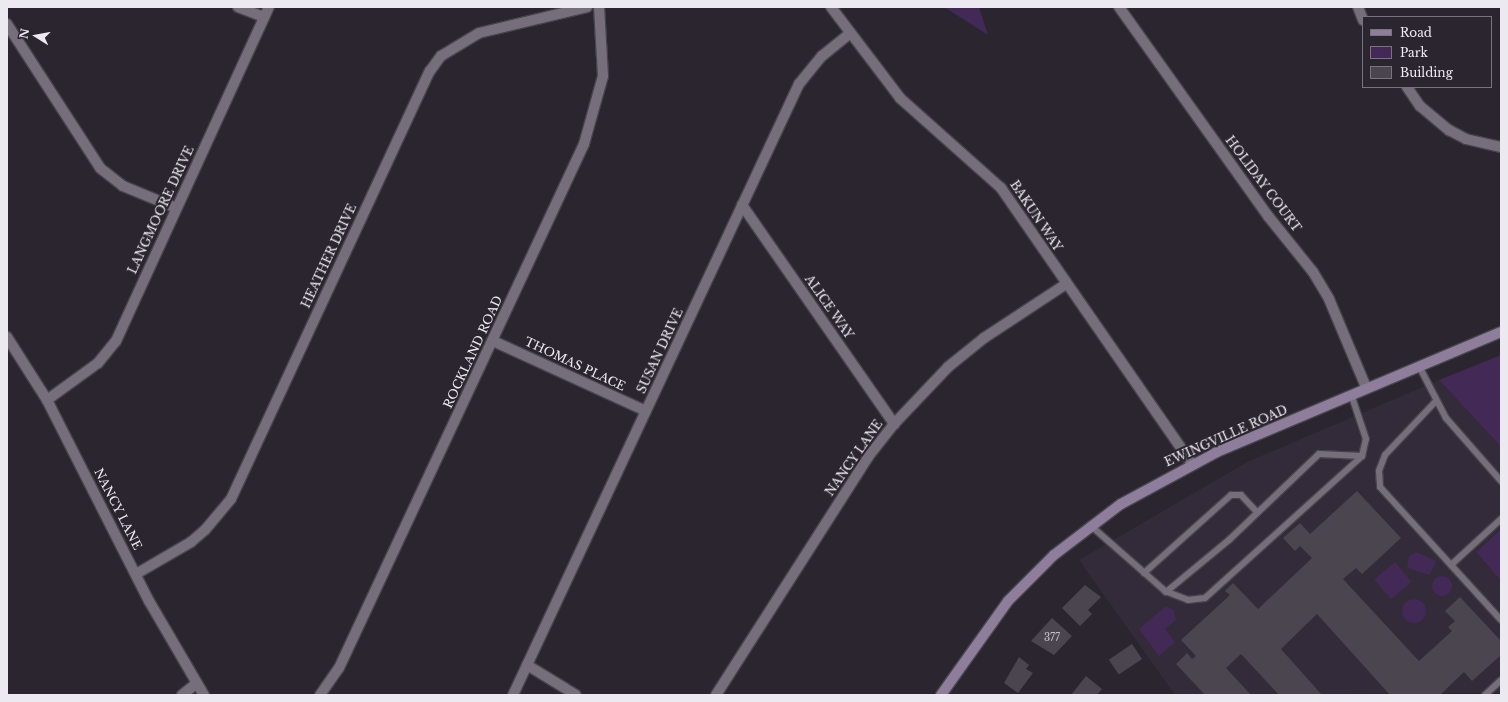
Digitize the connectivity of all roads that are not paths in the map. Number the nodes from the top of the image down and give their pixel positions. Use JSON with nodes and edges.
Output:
{"nodes":[{"id":1,"x":238,"y":7,"type":"edge"},
{"id":2,"x":269,"y":7,"type":"edge"},
{"id":3,"x":587,"y":7,"type":"edge"},
{"id":4,"x":599,"y":7,"type":"edge"},
{"id":5,"x":831,"y":7,"type":"edge"},
{"id":6,"x":1119,"y":7,"type":"edge"},
{"id":7,"x":1358,"y":7,"type":"edge"},
{"id":8,"x":264,"y":17,"type":"junction"},
{"id":9,"x":1362,"y":17,"type":"edge"},
{"id":10,"x":7,"y":24,"type":"edge"},
{"id":11,"x":850,"y":33,"type":"junction"},
{"id":12,"x":1408,"y":88,"type":"edge"},
{"id":13,"x":1501,"y":147,"type":"edge"},
{"id":14,"x":742,"y":205,"type":"junction"},
{"id":15,"x":176,"y":208,"type":"junction"},
{"id":16,"x":1066,"y":284,"type":"junction"},
{"id":17,"x":1501,"y":332,"type":"edge"},
{"id":18,"x":7,"y":336,"type":"edge"},
{"id":19,"x":493,"y":341,"type":"junction"},
{"id":20,"x":1419,"y":366,"type":"junction"},
{"id":21,"x":1366,"y":387,"type":"junction"},
{"id":22,"x":1351,"y":394,"type":"junction"},
{"id":23,"x":47,"y":400,"type":"junction"},
{"id":24,"x":1436,"y":401,"type":"junction"},
{"id":25,"x":646,"y":411,"type":"junction"},
{"id":26,"x":894,"y":424,"type":"junction"},
{"id":27,"x":1362,"y":456,"type":"junction"},
{"id":28,"x":1192,"y":464,"type":"junction"},
{"id":29,"x":1501,"y":481,"type":"edge"},
{"id":30,"x":1257,"y":512,"type":"junction"},
{"id":31,"x":1499,"y":522,"type":"edge"},
{"id":32,"x":1090,"y":525,"type":"junction"},
{"id":33,"x":1501,"y":529,"type":"edge"},
{"id":34,"x":1451,"y":565,"type":"junction"},
{"id":35,"x":1144,"y":573,"type":"junction"},
{"id":36,"x":136,"y":574,"type":"junction"},
{"id":37,"x":1166,"y":592,"type":"junction"},
{"id":38,"x":1501,"y":620,"type":"edge"},
{"id":39,"x":527,"y":665,"type":"junction"},
{"id":40,"x":1501,"y":680,"type":"edge"},
{"id":41,"x":197,"y":683,"type":"junction"},
{"id":42,"x":182,"y":695,"type":"edge"},
{"id":43,"x":204,"y":695,"type":"edge"},
{"id":44,"x":320,"y":695,"type":"edge"},
{"id":45,"x":513,"y":695,"type":"edge"},
{"id":46,"x":576,"y":695,"type":"edge"},
{"id":47,"x":716,"y":695,"type":"edge"},
{"id":48,"x":940,"y":695,"type":"edge"},
{"id":49,"x":1485,"y":695,"type":"edge"}],
"edges":[{"from":1,"to":8,"type":"street"},
{"from":2,"to":8,"type":"street","name":"LANGMOORE DRIVE"},
{"from":3,"to":36,"type":"street","name":"HEATHER DRIVE"},
{"from":4,"to":19,"type":"street","name":"ROCKLAND ROAD"},
{"from":5,"to":11,"type":"street","name":"BAKUN WAY"},
{"from":6,"to":21,"type":"street","name":"HOLIDAY COURT"},
{"from":7,"to":9,"type":"street"},
{"from":8,"to":15,"type":"street","name":"LANGMOORE DRIVE"},
{"from":10,"to":15,"type":"street"},
{"from":11,"to":14,"type":"street","name":"SUSAN DRIVE"},
{"from":11,"to":16,"type":"street","name":"BAKUN WAY"},
{"from":12,"to":13,"type":"street"},
{"from":14,"to":25,"type":"street","name":"SUSAN DRIVE"},
{"from":14,"to":26,"type":"street","name":"ALICE WAY"},
{"from":15,"to":23,"type":"street","name":"LANGMOORE DRIVE"},
{"from":16,"to":26,"type":"street","name":"NANCY LANE"},
{"from":16,"to":28,"type":"street","name":"BAKUN WAY"},
{"from":17,"to":20,"type":"main road","name":"EWINGVILLE ROAD"},
{"from":18,"to":23,"type":"street","name":"NANCY LANE"},
{"from":19,"to":25,"type":"street","name":"THOMAS PLACE"},
{"from":19,"to":44,"type":"street","name":"ROCKLAND ROAD"},
{"from":20,"to":21,"type":"main road","name":"EWINGVILLE ROAD"},
{"from":20,"to":24,"type":"lane"},
{"from":21,"to":22,"type":"main road","name":"EWINGVILLE ROAD"},
{"from":22,"to":27,"type":"lane"},
{"from":22,"to":28,"type":"main road","name":"EWINGVILLE ROAD"},
{"from":23,"to":36,"type":"street","name":"NANCY LANE"},
{"from":24,"to":29,"type":"lane"},
{"from":24,"to":34,"type":"lane"},
{"from":25,"to":39,"type":"street","name":"SUSAN DRIVE"},
{"from":26,"to":47,"type":"street","name":"NANCY LANE"},
{"from":27,"to":30,"type":"lane"},
{"from":27,"to":37,"type":"lane"},
{"from":28,"to":32,"type":"main road","name":"EWINGVILLE ROAD"},
{"from":30,"to":35,"type":"lane"},
{"from":30,"to":37,"type":"lane"},
{"from":31,"to":33,"type":"lane"},
{"from":31,"to":34,"type":"lane"},
{"from":32,"to":35,"type":"lane"},
{"from":32,"to":48,"type":"main road","name":"EWINGVILLE ROAD"},
{"from":34,"to":38,"type":"lane"},
{"from":35,"to":37,"type":"lane"},
{"from":36,"to":41,"type":"street","name":"NANCY LANE"},
{"from":39,"to":45,"type":"street","name":"SUSAN DRIVE"},
{"from":39,"to":46,"type":"street"},
{"from":40,"to":49,"type":"lane"},
{"from":41,"to":42,"type":"street"},
{"from":41,"to":43,"type":"street","name":"NANCY LANE"}]}
